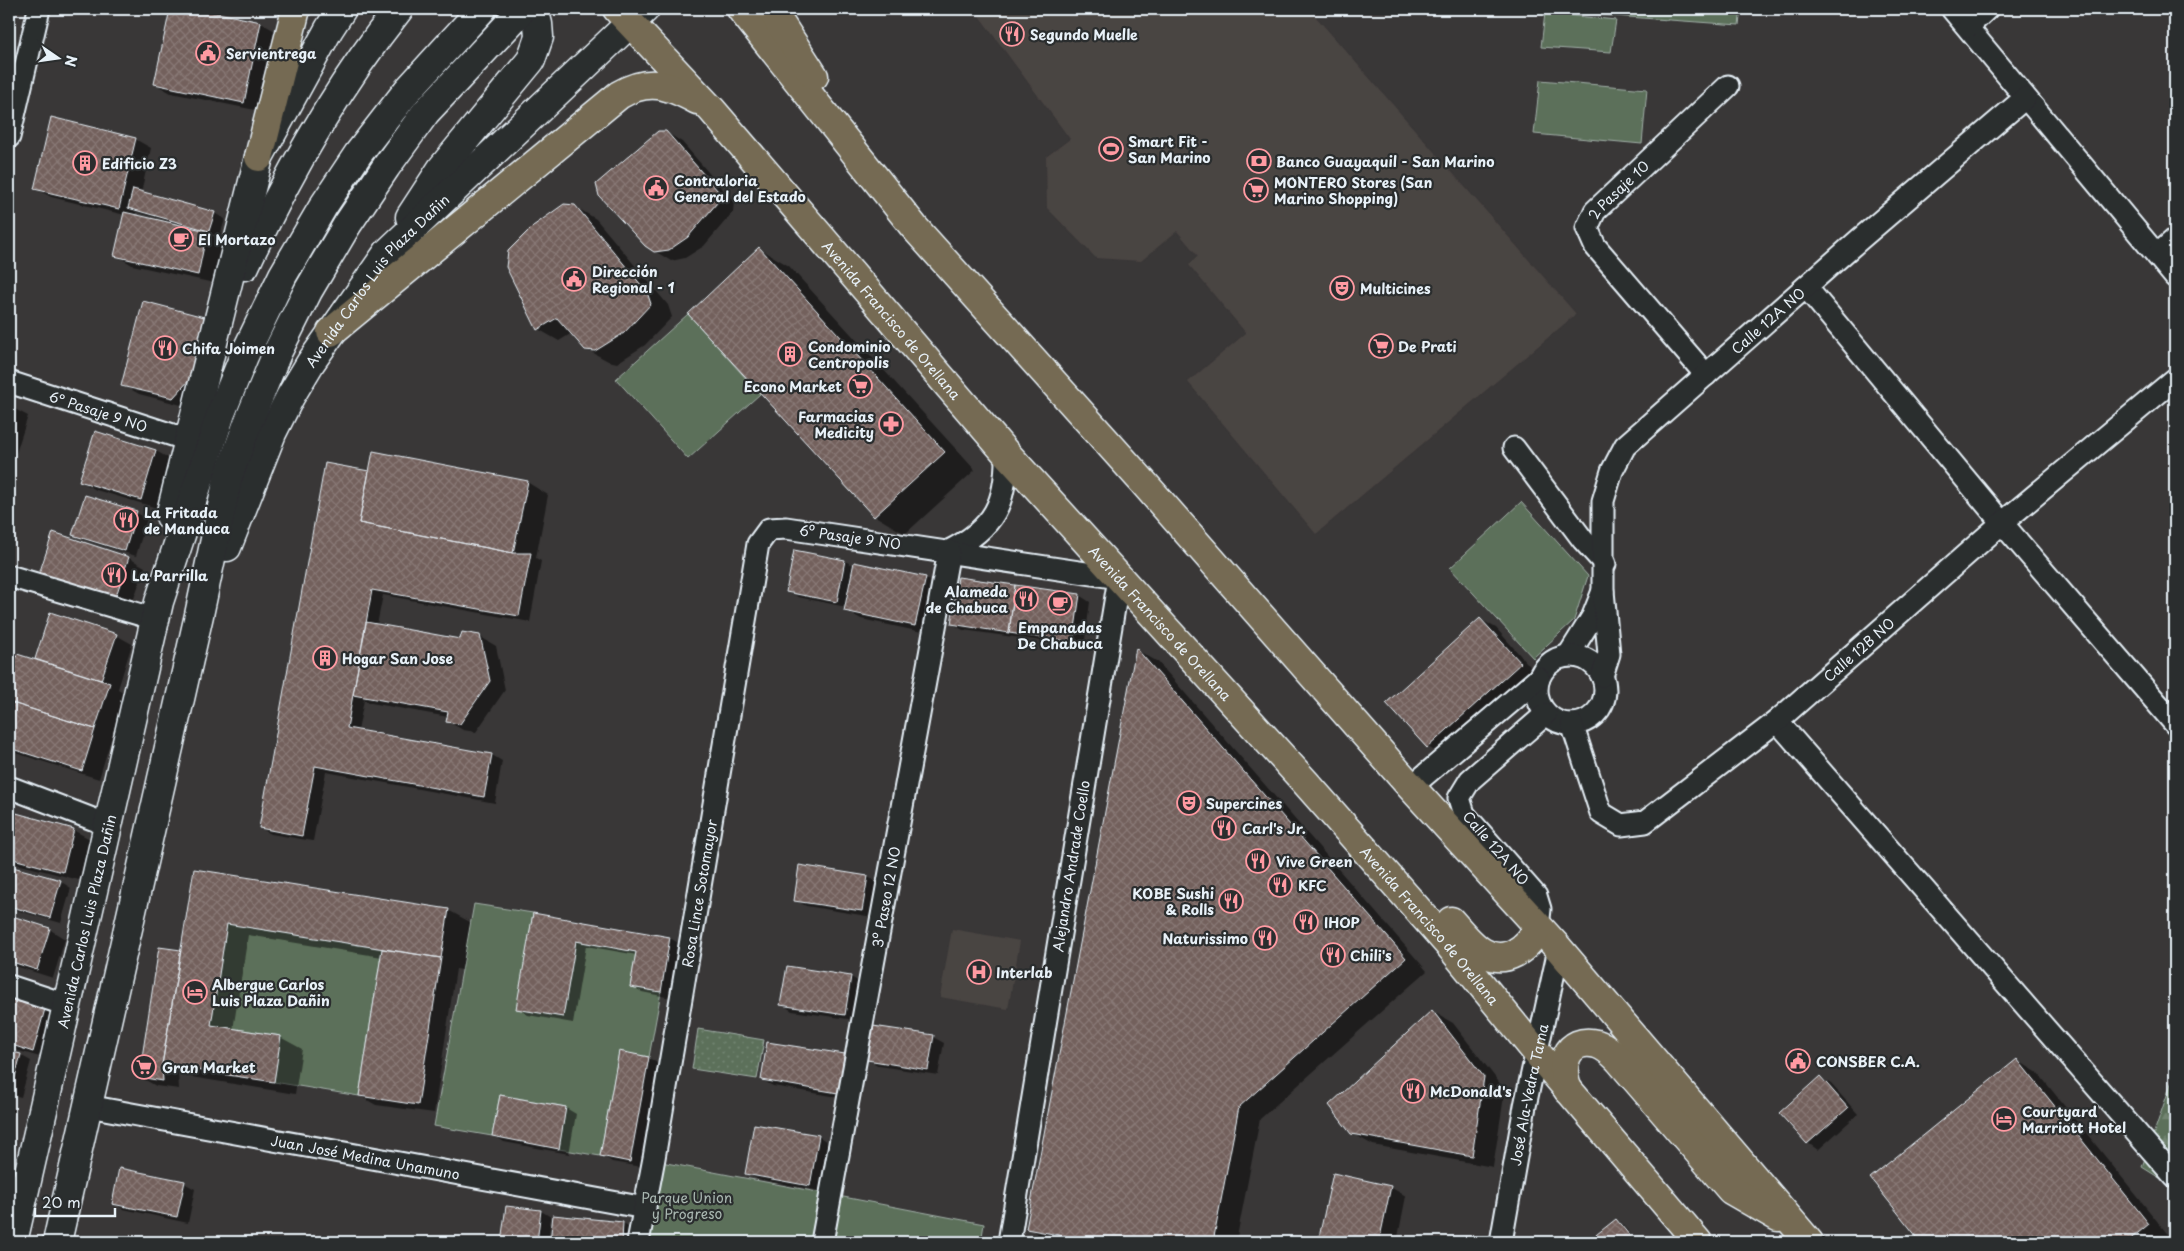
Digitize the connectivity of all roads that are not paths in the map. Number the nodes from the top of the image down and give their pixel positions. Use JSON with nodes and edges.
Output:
{"nodes":[{"id":1,"x":39,"y":9,"type":"edge"},
{"id":2,"x":296,"y":9,"type":"edge"},
{"id":3,"x":342,"y":9,"type":"edge"},
{"id":4,"x":399,"y":9,"type":"edge"},
{"id":5,"x":482,"y":9,"type":"edge"},
{"id":6,"x":523,"y":9,"type":"edge"},
{"id":7,"x":534,"y":9,"type":"edge"},
{"id":8,"x":741,"y":9,"type":"edge"},
{"id":9,"x":771,"y":9,"type":"edge"},
{"id":10,"x":1952,"y":9,"type":"edge"},
{"id":11,"x":1987,"y":9,"type":"edge"},
{"id":12,"x":631,"y":13,"type":"edge"},
{"id":13,"x":1968,"y":27,"type":"junction"},
{"id":14,"x":1728,"y":86,"type":"dead end"},
{"id":15,"x":2024,"y":98,"type":"junction"},
{"id":16,"x":712,"y":110,"type":"junction"},
{"id":17,"x":9,"y":137,"type":"edge"},
{"id":18,"x":259,"y":157,"type":"junction"},
{"id":19,"x":914,"y":227,"type":"junction"},
{"id":20,"x":2175,"y":239,"type":"edge"},
{"id":21,"x":388,"y":252,"type":"junction"},
{"id":22,"x":2157,"y":255,"type":"junction"},
{"id":23,"x":2175,"y":277,"type":"edge"},
{"id":24,"x":1806,"y":287,"type":"junction"},
{"id":25,"x":217,"y":330,"type":"junction"},
{"id":26,"x":331,"y":332,"type":"junction"},
{"id":27,"x":1706,"y":375,"type":"junction"},
{"id":28,"x":2175,"y":379,"type":"edge"},
{"id":29,"x":9,"y":382,"type":"edge"},
{"id":30,"x":188,"y":440,"type":"junction"},
{"id":31,"x":1514,"y":448,"type":"dead end"},
{"id":32,"x":1006,"y":453,"type":"junction"},
{"id":33,"x":2002,"y":523,"type":"junction"},
{"id":34,"x":758,"y":544,"type":"joint"},
{"id":35,"x":949,"y":551,"type":"junction"},
{"id":36,"x":1604,"y":564,"type":"junction"},
{"id":37,"x":9,"y":576,"type":"edge"},
{"id":38,"x":1119,"y":578,"type":"junction"},
{"id":39,"x":1603,"y":591,"type":"junction"},
{"id":40,"x":157,"y":611,"type":"junction"},
{"id":41,"x":199,"y":615,"type":"junction"},
{"id":42,"x":1568,"y":656,"type":"junction"},
{"id":43,"x":1602,"y":676,"type":"junction"},
{"id":44,"x":1539,"y":678,"type":"junction"},
{"id":45,"x":1546,"y":714,"type":"junction"},
{"id":46,"x":1777,"y":721,"type":"junction"},
{"id":47,"x":1572,"y":724,"type":"junction"},
{"id":48,"x":2175,"y":724,"type":"edge"},
{"id":49,"x":1306,"y":783,"type":"junction"},
{"id":50,"x":1411,"y":786,"type":"junction"},
{"id":51,"x":9,"y":787,"type":"edge"},
{"id":52,"x":108,"y":824,"type":"junction"},
{"id":53,"x":1538,"y":927,"type":"junction"},
{"id":54,"x":1558,"y":949,"type":"junction"},
{"id":55,"x":9,"y":986,"type":"edge"},
{"id":56,"x":67,"y":1005,"type":"junction"},
{"id":57,"x":1537,"y":1053,"type":"junction"},
{"id":58,"x":1568,"y":1090,"type":"junction"},
{"id":59,"x":88,"y":1106,"type":"junction"},
{"id":60,"x":2175,"y":1177,"type":"edge"},
{"id":61,"x":17,"y":1186,"type":"edge"},
{"id":62,"x":645,"y":1208,"type":"junction"},
{"id":63,"x":1802,"y":1234,"type":"edge"},
{"id":64,"x":14,"y":1242,"type":"edge"},
{"id":65,"x":57,"y":1242,"type":"edge"},
{"id":66,"x":638,"y":1242,"type":"edge"},
{"id":67,"x":822,"y":1242,"type":"edge"},
{"id":68,"x":1009,"y":1242,"type":"edge"},
{"id":69,"x":1501,"y":1242,"type":"edge"},
{"id":70,"x":1698,"y":1242,"type":"edge"}],
"edges":[{"from":1,"to":17,"type":"street"},
{"from":2,"to":18,"type":"main road"},
{"from":3,"to":18,"type":"main road","name":"Avenida Carlos Luis Plaza Dañin"},
{"from":4,"to":25,"type":"main road"},
{"from":5,"to":40,"type":"main road","name":"Avenida Carlos Luis Plaza Dañin"},
{"from":6,"to":41,"type":"main road","name":"Avenida Carlos Luis Plaza Dañin"},
{"from":7,"to":21,"type":"main road"},
{"from":8,"to":19,"type":"main road"},
{"from":9,"to":19,"type":"main road"},
{"from":10,"to":13,"type":"street"},
{"from":11,"to":13,"type":"street"},
{"from":12,"to":16,"type":"main road","name":"Avenida Francisco de Orellana"},
{"from":12,"to":21,"type":"main road","name":"Avenida Carlos Luis Plaza Dañin"},
{"from":13,"to":15,"type":"street"},
{"from":14,"to":27,"type":"street","name":"2 Pasaje 10"},
{"from":15,"to":22,"type":"street"},
{"from":15,"to":24,"type":"street","name":"Calle 12A NO"},
{"from":16,"to":26,"type":"main road"},
{"from":16,"to":32,"type":"main road","name":"Avenida Francisco de Orellana"},
{"from":18,"to":25,"type":"main road","name":"Avenida Carlos Luis Plaza Dañin"},
{"from":19,"to":50,"type":"main road"},
{"from":20,"to":22,"type":"street"},
{"from":21,"to":26,"type":"main road","name":"Avenida Carlos Luis Plaza Dañin"},
{"from":22,"to":23,"type":"street"},
{"from":24,"to":27,"type":"street","name":"Calle 12A NO"},
{"from":24,"to":33,"type":"street"},
{"from":25,"to":30,"type":"main road","name":"Avenida Carlos Luis Plaza Dañin"},
{"from":26,"to":41,"type":"main road","name":"Avenida Carlos Luis Plaza Dañin"},
{"from":27,"to":36,"type":"street","name":"Calle 12A NO"},
{"from":28,"to":33,"type":"street","name":"Calle 12B NO"},
{"from":29,"to":30,"type":"street","name":"6° Pasaje 9 NO"},
{"from":30,"to":40,"type":"main road","name":"Avenida Carlos Luis Plaza Dañin"},
{"from":31,"to":36,"type":"street"},
{"from":32,"to":35,"type":"street"},
{"from":32,"to":38,"type":"main road","name":"Avenida Francisco de Orellana"},
{"from":33,"to":46,"type":"street","name":"Calle 12B NO"},
{"from":33,"to":48,"type":"street"},
{"from":34,"to":35,"type":"street","name":"6º Pasaje 9 NO"},
{"from":34,"to":62,"type":"street","name":"Rosa Lince Sotomayor"},
{"from":35,"to":38,"type":"street","name":"6º Pasaje 9 NO"},
{"from":35,"to":67,"type":"street","name":"3º Paseo 12 NO"},
{"from":36,"to":39,"type":"street","name":"Calle 12A NO"},
{"from":37,"to":40,"type":"street"},
{"from":38,"to":49,"type":"main road","name":"Avenida Francisco de Orellana"},
{"from":38,"to":68,"type":"street","name":"Alejandro Andrade Coello"},
{"from":39,"to":42,"type":"street","name":"Calle 12A NO"},
{"from":39,"to":43,"type":"street","name":"Calle 12A NO"},
{"from":40,"to":52,"type":"main road","name":"Avenida Carlos Luis Plaza Dañin"},
{"from":41,"to":59,"type":"main road","name":"Avenida Carlos Luis Plaza Dañin"},
{"from":42,"to":43,"type":"street"},
{"from":42,"to":44,"type":"street"},
{"from":43,"to":47,"type":"street"},
{"from":44,"to":45,"type":"street"},
{"from":44,"to":50,"type":"street"},
{"from":45,"to":47,"type":"street"},
{"from":45,"to":53,"type":"street","name":"Calle 12A NO"},
{"from":46,"to":47,"type":"street","name":"Calle 12B NO"},
{"from":46,"to":60,"type":"street"},
{"from":49,"to":53,"type":"main road"},
{"from":49,"to":57,"type":"main road","name":"Avenida Francisco de Orellana"},
{"from":50,"to":53,"type":"main road"},
{"from":51,"to":52,"type":"street"},
{"from":52,"to":56,"type":"main road","name":"Avenida Carlos Luis Plaza Dañin"},
{"from":53,"to":54,"type":"main road"},
{"from":54,"to":57,"type":"street","name":"José Ala-Vedra Tama"},
{"from":54,"to":63,"type":"main road"},
{"from":55,"to":56,"type":"street"},
{"from":56,"to":61,"type":"main road","name":"Avenida Carlos Luis Plaza Dañin"},
{"from":57,"to":58,"type":"main road","name":"Avenida Francisco de Orellana"},
{"from":57,"to":69,"type":"street","name":"José Ala-Vedra Tama"},
{"from":58,"to":63,"type":"main road"},
{"from":58,"to":70,"type":"main road","name":"Avenida Francisco de Orellana"},
{"from":59,"to":62,"type":"street","name":"Juan José Medina Unamuno"},
{"from":59,"to":65,"type":"main road","name":"Avenida Carlos Luis Plaza Dañin"},
{"from":61,"to":64,"type":"main road","name":"Avenida Carlos Luis Plaza Dañin"},
{"from":62,"to":66,"type":"street","name":"Rosa Lince Sotomayor"}]}
